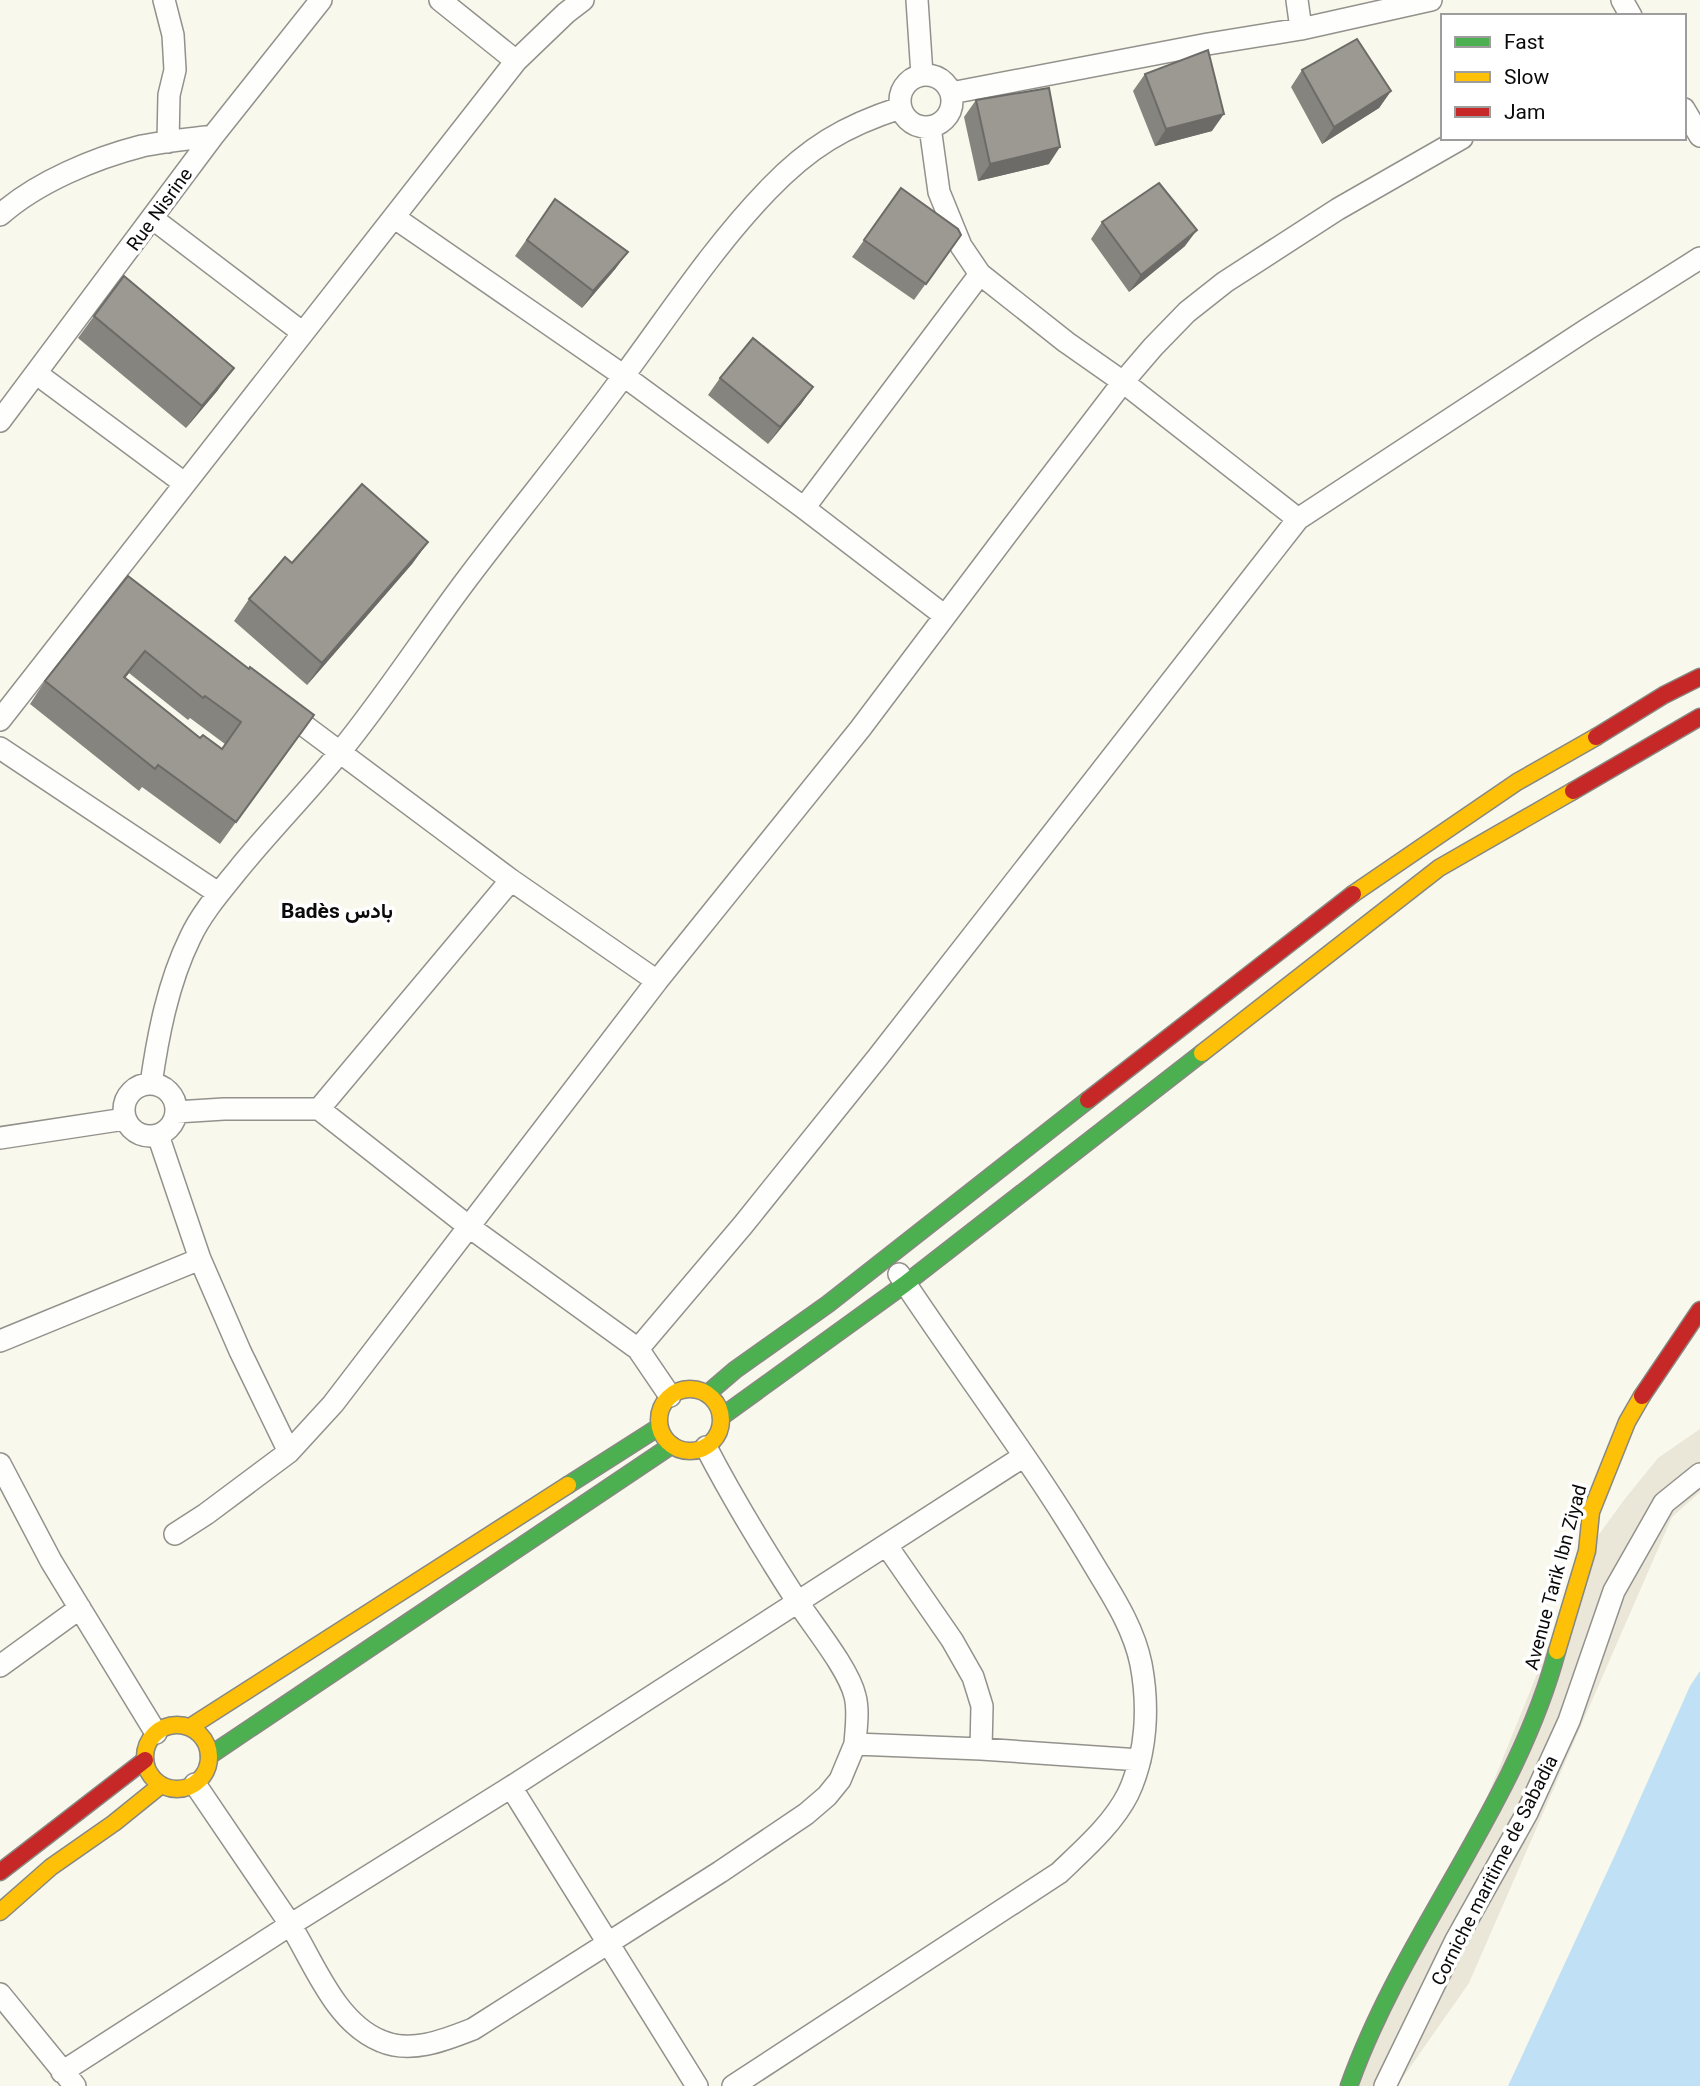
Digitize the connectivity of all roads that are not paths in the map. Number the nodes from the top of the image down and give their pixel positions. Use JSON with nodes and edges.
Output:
{"nodes":[{"id":1,"x":164,"y":0,"type":"edge"},
{"id":2,"x":321,"y":0,"type":"edge"},
{"id":3,"x":440,"y":0,"type":"edge"},
{"id":4,"x":583,"y":0,"type":"edge"},
{"id":5,"x":917,"y":0,"type":"edge"},
{"id":6,"x":1297,"y":0,"type":"edge"},
{"id":7,"x":1431,"y":0,"type":"edge"},
{"id":8,"x":1301,"y":29,"type":"junction"},
{"id":9,"x":516,"y":61,"type":"junction"},
{"id":10,"x":922,"y":75,"type":"junction"},
{"id":11,"x":951,"y":93,"type":"junction"},
{"id":12,"x":900,"y":108,"type":"junction"},
{"id":13,"x":1686,"y":112,"type":"edge"},
{"id":14,"x":930,"y":127,"type":"junction"},
{"id":15,"x":213,"y":136,"type":"junction"},
{"id":16,"x":1700,"y":136,"type":"edge"},
{"id":17,"x":1459,"y":140,"type":"edge"},
{"id":18,"x":168,"y":142,"type":"junction"},
{"id":19,"x":0,"y":215,"type":"edge"},
{"id":20,"x":152,"y":218,"type":"junction"},
{"id":21,"x":395,"y":218,"type":"junction"},
{"id":22,"x":1700,"y":258,"type":"edge"},
{"id":23,"x":980,"y":274,"type":"junction"},
{"id":24,"x":303,"y":333,"type":"junction"},
{"id":25,"x":37,"y":374,"type":"junction"},
{"id":26,"x":624,"y":376,"type":"junction"},
{"id":27,"x":1124,"y":382,"type":"junction"},
{"id":28,"x":0,"y":421,"type":"edge"},
{"id":29,"x":184,"y":483,"type":"junction"},
{"id":30,"x":804,"y":508,"type":"junction"},
{"id":31,"x":1298,"y":519,"type":"junction"},
{"id":32,"x":945,"y":616,"type":"junction"},
{"id":33,"x":1700,"y":677,"type":"edge"},
{"id":34,"x":264,"y":695,"type":"edge"},
{"id":35,"x":1700,"y":717,"type":"edge"},
{"id":36,"x":0,"y":720,"type":"edge"},
{"id":37,"x":0,"y":748,"type":"edge"},
{"id":38,"x":340,"y":752,"type":"junction"},
{"id":39,"x":511,"y":880,"type":"junction"},
{"id":40,"x":218,"y":893,"type":"junction"},
{"id":41,"x":657,"y":981,"type":"junction"},
{"id":42,"x":151,"y":1084,"type":"junction"},
{"id":43,"x":319,"y":1109,"type":"junction"},
{"id":44,"x":176,"y":1112,"type":"junction"},
{"id":45,"x":125,"y":1119,"type":"junction"},
{"id":46,"x":158,"y":1135,"type":"junction"},
{"id":47,"x":0,"y":1138,"type":"edge"},
{"id":48,"x":468,"y":1226,"type":"junction"},
{"id":49,"x":888,"y":1257,"type":"junction"},
{"id":50,"x":200,"y":1259,"type":"junction"},
{"id":51,"x":905,"y":1284,"type":"junction"},
{"id":52,"x":1700,"y":1310,"type":"edge"},
{"id":53,"x":0,"y":1341,"type":"edge"},
{"id":54,"x":638,"y":1349,"type":"junction"},
{"id":55,"x":707,"y":1394,"type":"junction"},
{"id":56,"x":670,"y":1396,"type":"junction"},
{"id":57,"x":721,"y":1417,"type":"junction"},
{"id":58,"x":659,"y":1427,"type":"junction"},
{"id":59,"x":672,"y":1446,"type":"junction"},
{"id":60,"x":706,"y":1447,"type":"junction"},
{"id":61,"x":289,"y":1452,"type":"junction"},
{"id":62,"x":1024,"y":1456,"type":"junction"},
{"id":63,"x":0,"y":1464,"type":"edge"},
{"id":64,"x":1700,"y":1474,"type":"edge"},
{"id":65,"x":176,"y":1534,"type":"dead end"},
{"id":66,"x":887,"y":1546,"type":"junction"},
{"id":67,"x":387,"y":1600,"type":"junction"},
{"id":68,"x":797,"y":1602,"type":"junction"},
{"id":69,"x":80,"y":1608,"type":"junction"},
{"id":70,"x":403,"y":1626,"type":"junction"},
{"id":71,"x":0,"y":1666,"type":"edge"},
{"id":72,"x":190,"y":1727,"type":"junction"},
{"id":73,"x":156,"y":1733,"type":"junction"},
{"id":74,"x":855,"y":1744,"type":"junction"},
{"id":75,"x":981,"y":1749,"type":"junction"},
{"id":76,"x":209,"y":1756,"type":"junction"},
{"id":77,"x":145,"y":1760,"type":"junction"},
{"id":78,"x":1140,"y":1760,"type":"junction"},
{"id":79,"x":195,"y":1784,"type":"junction"},
{"id":80,"x":161,"y":1785,"type":"junction"},
{"id":81,"x":511,"y":1787,"type":"junction"},
{"id":82,"x":0,"y":1872,"type":"edge"},
{"id":83,"x":0,"y":1912,"type":"edge"},
{"id":84,"x":290,"y":1925,"type":"junction"},
{"id":85,"x":607,"y":1944,"type":"junction"},
{"id":86,"x":0,"y":1994,"type":"edge"},
{"id":87,"x":69,"y":2079,"type":"edge"},
{"id":88,"x":697,"y":2086,"type":"edge"},
{"id":89,"x":733,"y":2086,"type":"edge"},
{"id":90,"x":1349,"y":2086,"type":"edge"},
{"id":91,"x":1385,"y":2086,"type":"edge"}],
"edges":[{"from":1,"to":18,"type":"street"},
{"from":2,"to":15,"type":"street","name":"Rue Nisrine"},
{"from":3,"to":9,"type":"street"},
{"from":4,"to":9,"type":"street"},
{"from":5,"to":10,"type":"street"},
{"from":6,"to":8,"type":"street"},
{"from":7,"to":8,"type":"street"},
{"from":8,"to":11,"type":"street"},
{"from":9,"to":21,"type":"street"},
{"from":10,"to":11,"type":"street"},
{"from":10,"to":12,"type":"street"},
{"from":11,"to":14,"type":"street"},
{"from":12,"to":14,"type":"street"},
{"from":12,"to":26,"type":"street"},
{"from":13,"to":16,"type":"street"},
{"from":14,"to":23,"type":"street"},
{"from":15,"to":18,"type":"street"},
{"from":15,"to":20,"type":"street","name":"Rue Nisrine"},
{"from":17,"to":27,"type":"street"},
{"from":18,"to":19,"type":"street"},
{"from":20,"to":24,"type":"street"},
{"from":20,"to":25,"type":"street","name":"Rue Nisrine"},
{"from":21,"to":24,"type":"street"},
{"from":21,"to":26,"type":"street"},
{"from":22,"to":31,"type":"street"},
{"from":23,"to":27,"type":"street"},
{"from":23,"to":30,"type":"street"},
{"from":24,"to":29,"type":"street"},
{"from":25,"to":28,"type":"street","name":"Rue Nisrine"},
{"from":25,"to":29,"type":"street"},
{"from":26,"to":30,"type":"street"},
{"from":26,"to":38,"type":"street"},
{"from":27,"to":31,"type":"street"},
{"from":27,"to":32,"type":"street"},
{"from":29,"to":36,"type":"street"},
{"from":30,"to":32,"type":"street"},
{"from":31,"to":54,"type":"street"},
{"from":32,"to":41,"type":"street"},
{"from":33,"to":49,"type":"street"},
{"from":34,"to":38,"type":"street"},
{"from":35,"to":51,"type":"street"},
{"from":37,"to":40,"type":"street"},
{"from":38,"to":39,"type":"street"},
{"from":38,"to":40,"type":"street"},
{"from":39,"to":41,"type":"street"},
{"from":39,"to":43,"type":"street"},
{"from":40,"to":42,"type":"street"},
{"from":41,"to":48,"type":"street"},
{"from":42,"to":44,"type":"street"},
{"from":42,"to":45,"type":"street"},
{"from":43,"to":44,"type":"street"},
{"from":43,"to":48,"type":"street"},
{"from":44,"to":46,"type":"street"},
{"from":45,"to":46,"type":"street"},
{"from":45,"to":47,"type":"street"},
{"from":46,"to":50,"type":"street"},
{"from":48,"to":54,"type":"street"},
{"from":48,"to":61,"type":"street"},
{"from":49,"to":51,"type":"street"},
{"from":49,"to":55,"type":"street"},
{"from":50,"to":53,"type":"street"},
{"from":50,"to":61,"type":"street"},
{"from":51,"to":57,"type":"street"},
{"from":51,"to":62,"type":"street"},
{"from":52,"to":90,"type":"street","name":"Avenue Tarik Ibn Ziyad"},
{"from":54,"to":56,"type":"street"},
{"from":55,"to":56,"type":"street"},
{"from":55,"to":57,"type":"street"},
{"from":56,"to":58,"type":"street"},
{"from":57,"to":60,"type":"street"},
{"from":58,"to":59,"type":"street"},
{"from":58,"to":67,"type":"street"},
{"from":59,"to":60,"type":"street"},
{"from":59,"to":70,"type":"street"},
{"from":60,"to":68,"type":"street"},
{"from":61,"to":65,"type":"street"},
{"from":62,"to":66,"type":"street"},
{"from":62,"to":78,"type":"street"},
{"from":63,"to":69,"type":"street"},
{"from":64,"to":91,"type":"street","name":"Corniche maritime de Sabadia"},
{"from":66,"to":68,"type":"street"},
{"from":66,"to":75,"type":"street"},
{"from":67,"to":70,"type":"street"},
{"from":67,"to":72,"type":"street"},
{"from":68,"to":74,"type":"street"},
{"from":68,"to":81,"type":"street"},
{"from":69,"to":71,"type":"street"},
{"from":69,"to":73,"type":"street"},
{"from":70,"to":76,"type":"street"},
{"from":72,"to":73,"type":"street"},
{"from":72,"to":76,"type":"street"},
{"from":73,"to":77,"type":"street"},
{"from":74,"to":75,"type":"street"},
{"from":74,"to":85,"type":"street"},
{"from":75,"to":78,"type":"street"},
{"from":76,"to":79,"type":"street"},
{"from":77,"to":80,"type":"street"},
{"from":77,"to":82,"type":"street"},
{"from":78,"to":89,"type":"street"},
{"from":79,"to":80,"type":"street"},
{"from":79,"to":84,"type":"street"},
{"from":80,"to":83,"type":"street"},
{"from":81,"to":84,"type":"street"},
{"from":81,"to":85,"type":"street"},
{"from":84,"to":85,"type":"street"},
{"from":84,"to":87,"type":"street"},
{"from":85,"to":88,"type":"street"},
{"from":86,"to":87,"type":"street"}]}
